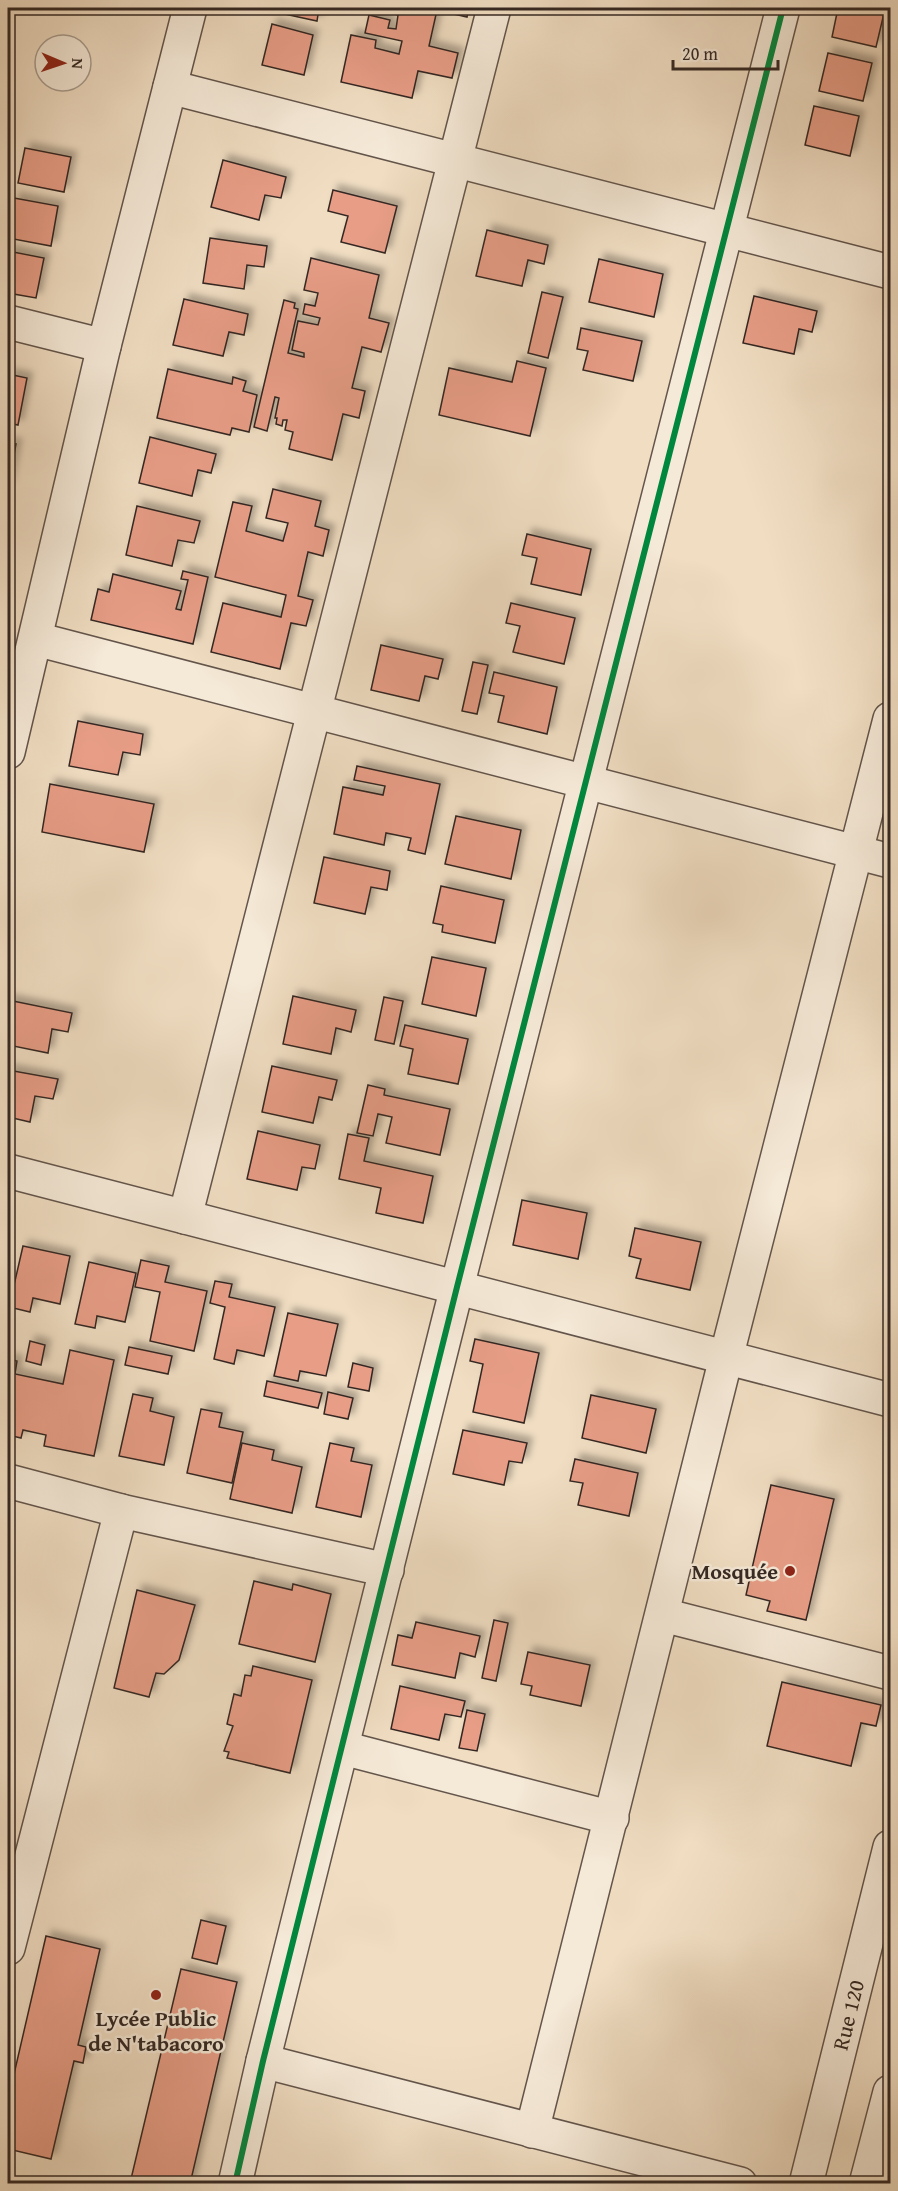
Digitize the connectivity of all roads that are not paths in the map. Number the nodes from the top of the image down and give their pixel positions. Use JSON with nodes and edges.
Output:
{"nodes":[{"id":1,"x":190,"y":8,"type":"edge"},
{"id":2,"x":494,"y":8,"type":"edge"},
{"id":3,"x":783,"y":8,"type":"edge"},
{"id":4,"x":170,"y":87,"type":"junction"},
{"id":5,"x":455,"y":160,"type":"junction"},
{"id":6,"x":727,"y":230,"type":"junction"},
{"id":7,"x":891,"y":272,"type":"edge"},
{"id":8,"x":8,"y":322,"type":"edge"},
{"id":9,"x":104,"y":346,"type":"junction"},
{"id":10,"x":36,"y":639,"type":"junction"},
{"id":11,"x":315,"y":712,"type":"junction"},
{"id":12,"x":891,"y":719,"type":"edge"},
{"id":13,"x":8,"y":752,"type":"edge"},
{"id":14,"x":587,"y":782,"type":"junction"},
{"id":15,"x":857,"y":852,"type":"junction"},
{"id":16,"x":891,"y":861,"type":"edge"},
{"id":17,"x":8,"y":1171,"type":"edge"},
{"id":18,"x":185,"y":1217,"type":"junction"},
{"id":19,"x":457,"y":1287,"type":"junction"},
{"id":20,"x":726,"y":1358,"type":"junction"},
{"id":21,"x":891,"y":1400,"type":"edge"},
{"id":22,"x":8,"y":1482,"type":"edge"},
{"id":23,"x":121,"y":1511,"type":"junction"},
{"id":24,"x":387,"y":1570,"type":"junction"},
{"id":25,"x":663,"y":1615,"type":"junction"},
{"id":26,"x":891,"y":1673,"type":"edge"},
{"id":27,"x":343,"y":1748,"type":"junction"},
{"id":28,"x":612,"y":1818,"type":"junction"},
{"id":29,"x":891,"y":1847,"type":"edge"},
{"id":30,"x":8,"y":1947,"type":"edge"},
{"id":31,"x":263,"y":2061,"type":"junction"},
{"id":32,"x":891,"y":2092,"type":"edge"},
{"id":33,"x":532,"y":2131,"type":"junction"},
{"id":34,"x":235,"y":2184,"type":"edge"},
{"id":35,"x":740,"y":2184,"type":"edge"},
{"id":36,"x":806,"y":2184,"type":"edge"},
{"id":37,"x":866,"y":2184,"type":"edge"}],
"edges":[{"from":1,"to":4,"type":"street"},
{"from":2,"to":5,"type":"street"},
{"from":3,"to":6,"type":"street"},
{"from":4,"to":5,"type":"street"},
{"from":4,"to":9,"type":"street"},
{"from":5,"to":6,"type":"street"},
{"from":5,"to":11,"type":"street"},
{"from":6,"to":7,"type":"street"},
{"from":6,"to":14,"type":"street"},
{"from":8,"to":9,"type":"street"},
{"from":9,"to":10,"type":"street"},
{"from":10,"to":11,"type":"street"},
{"from":10,"to":13,"type":"street"},
{"from":11,"to":14,"type":"street"},
{"from":11,"to":18,"type":"street"},
{"from":12,"to":15,"type":"street"},
{"from":14,"to":15,"type":"street"},
{"from":14,"to":19,"type":"street"},
{"from":15,"to":16,"type":"street"},
{"from":15,"to":20,"type":"street"},
{"from":17,"to":18,"type":"street"},
{"from":18,"to":19,"type":"street"},
{"from":19,"to":20,"type":"street"},
{"from":19,"to":24,"type":"street"},
{"from":20,"to":21,"type":"street"},
{"from":20,"to":25,"type":"street"},
{"from":22,"to":23,"type":"street"},
{"from":23,"to":24,"type":"street"},
{"from":23,"to":30,"type":"street"},
{"from":24,"to":27,"type":"street"},
{"from":25,"to":26,"type":"street"},
{"from":25,"to":28,"type":"street"},
{"from":27,"to":28,"type":"street"},
{"from":27,"to":31,"type":"street"},
{"from":28,"to":33,"type":"street"},
{"from":29,"to":36,"type":"street","name":"Rue 120"},
{"from":31,"to":33,"type":"street"},
{"from":31,"to":34,"type":"street"},
{"from":32,"to":37,"type":"street"},
{"from":33,"to":35,"type":"street"}]}
